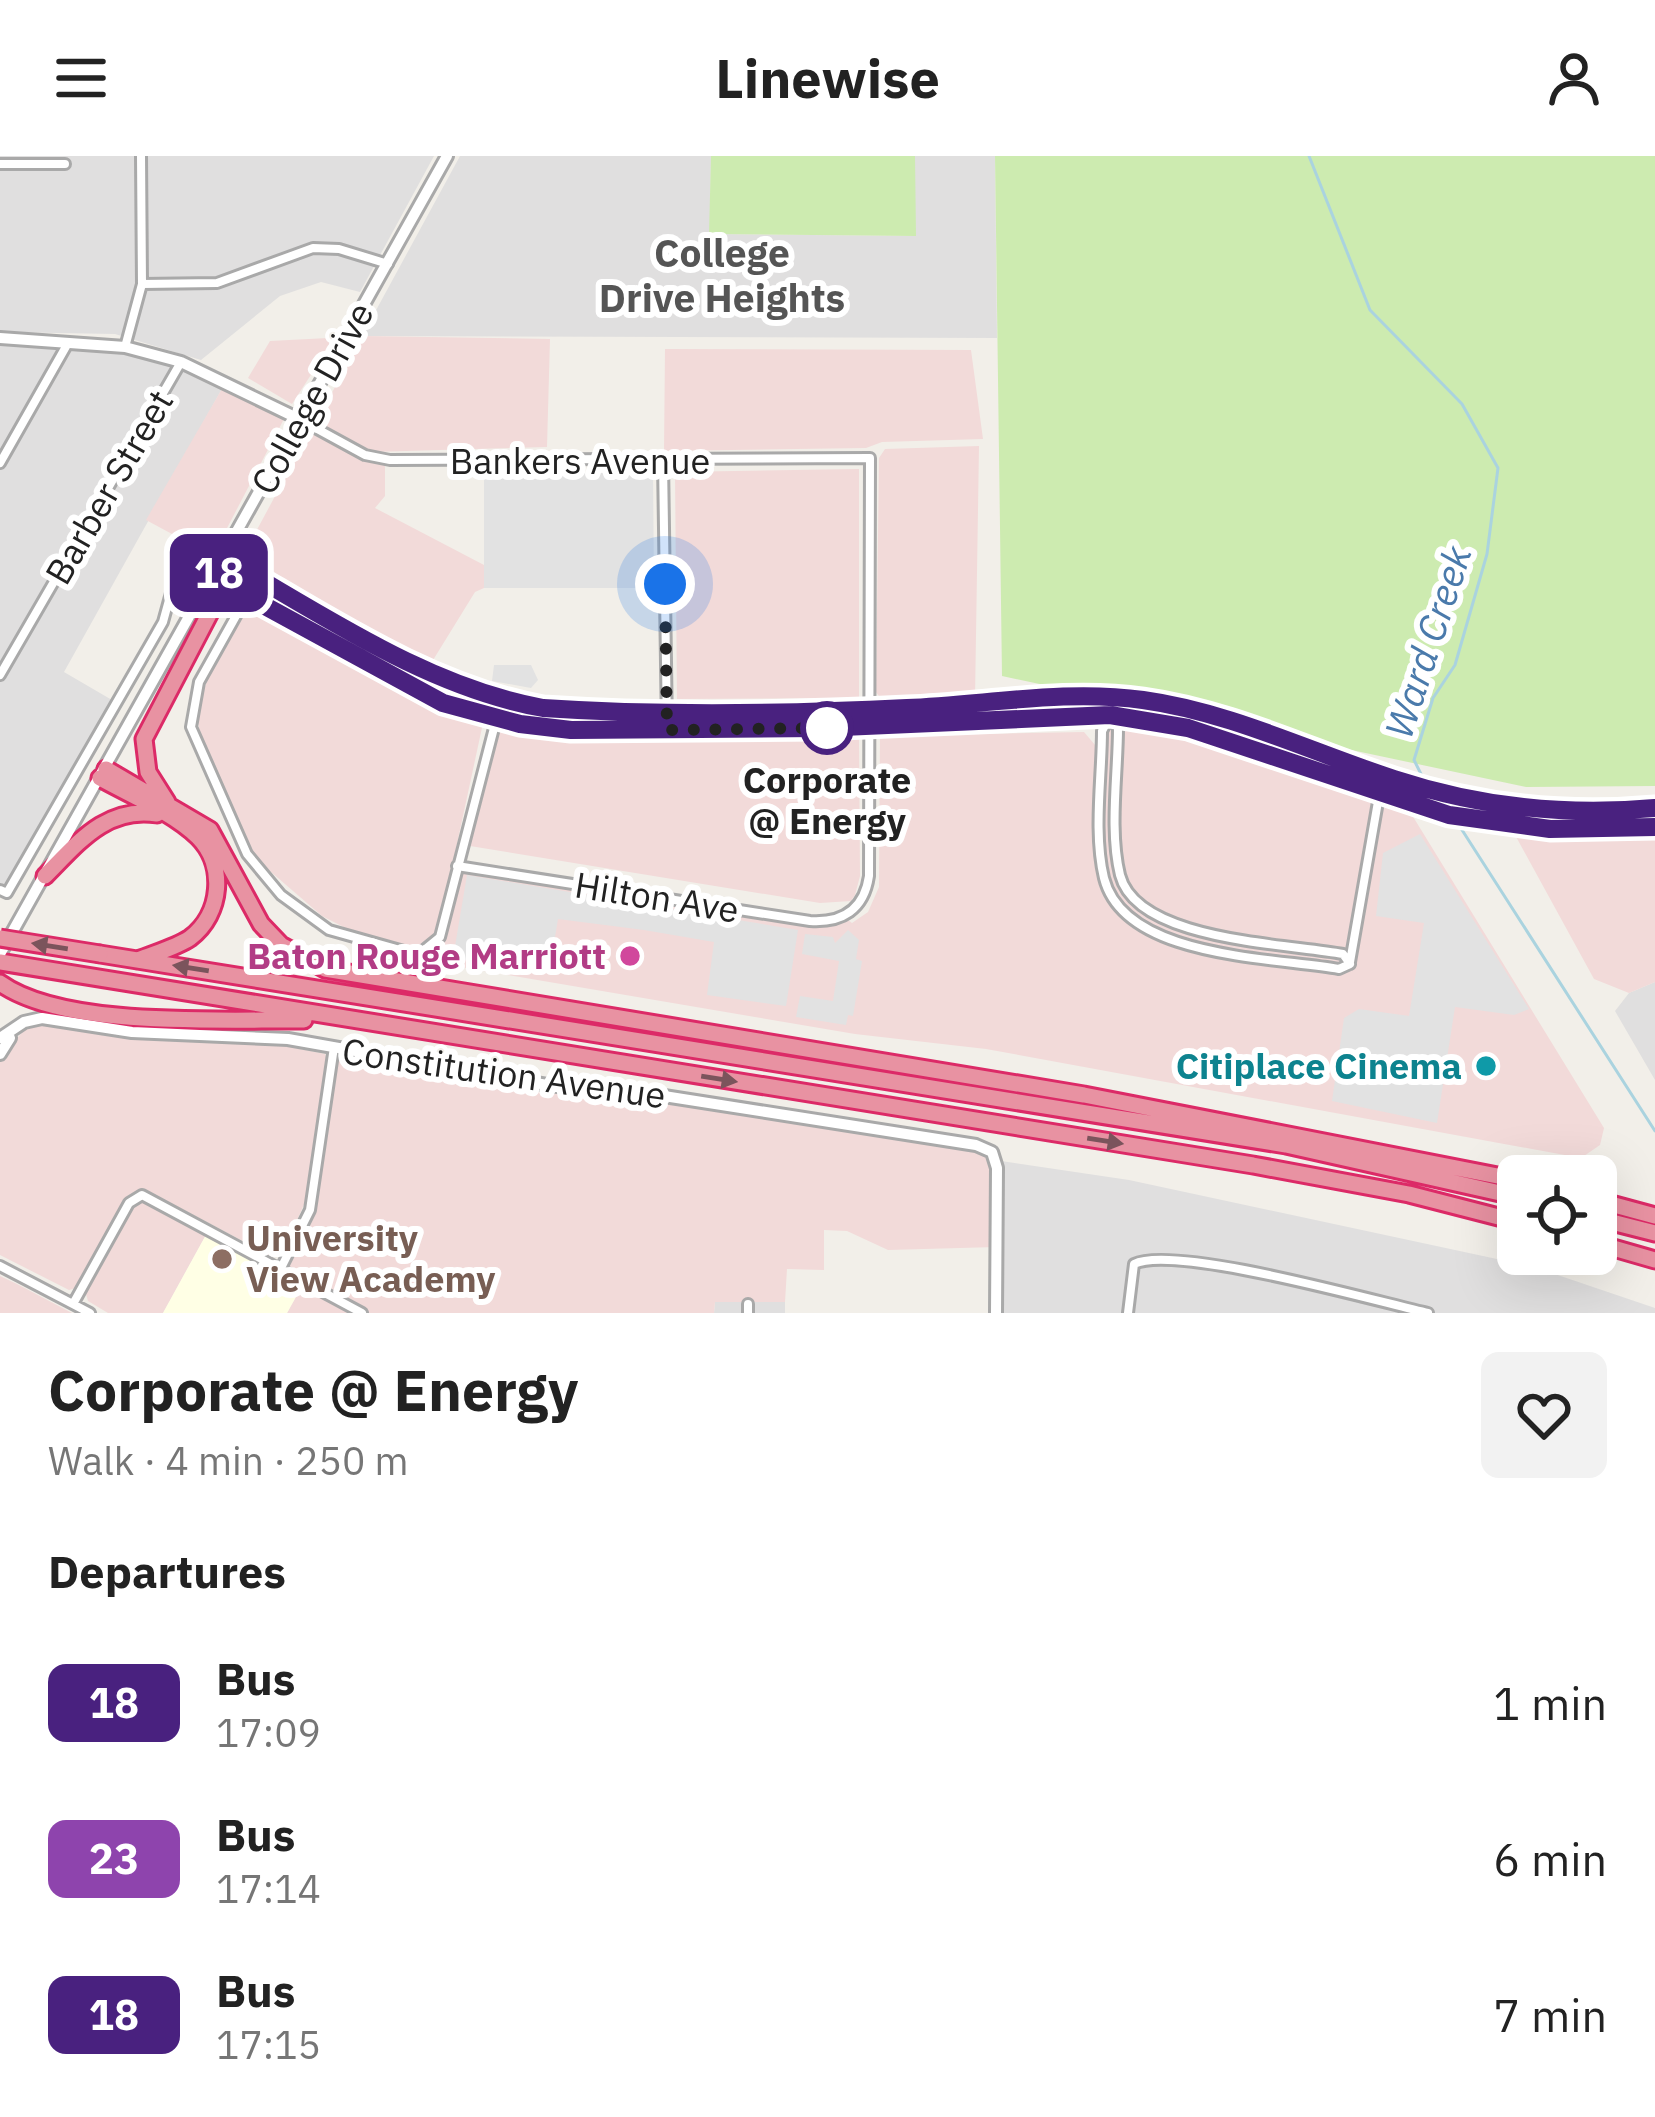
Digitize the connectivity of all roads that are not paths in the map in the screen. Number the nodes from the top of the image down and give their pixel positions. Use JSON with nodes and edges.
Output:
{"nodes":[{"id":1,"x":141,"y":156,"type":"edge"},
{"id":2,"x":443,"y":157,"type":"edge"},
{"id":3,"x":0,"y":164,"type":"edge"},
{"id":4,"x":65,"y":164,"type":"dead end"},
{"id":5,"x":388,"y":263,"type":"junction"},
{"id":6,"x":142,"y":284,"type":"junction"},
{"id":7,"x":0,"y":338,"type":"edge"},
{"id":8,"x":69,"y":342,"type":"junction"},
{"id":9,"x":125,"y":347,"type":"junction"},
{"id":10,"x":181,"y":362,"type":"junction"},
{"id":11,"x":299,"y":419,"type":"junction"},
{"id":12,"x":663,"y":461,"type":"junction"},
{"id":13,"x":0,"y":463,"type":"edge"},
{"id":14,"x":218,"y":567,"type":"junction"},
{"id":15,"x":247,"y":596,"type":"junction"},
{"id":16,"x":323,"y":615,"type":"junction"},
{"id":17,"x":306,"y":630,"type":"junction"},
{"id":18,"x":394,"y":653,"type":"junction"},
{"id":19,"x":363,"y":662,"type":"junction"},
{"id":20,"x":435,"y":674,"type":"junction"},
{"id":21,"x":0,"y":675,"type":"edge"},
{"id":22,"x":389,"y":676,"type":"junction"},
{"id":23,"x":1110,"y":697,"type":"junction"},
{"id":24,"x":501,"y":701,"type":"junction"},
{"id":25,"x":543,"y":708,"type":"junction"},
{"id":26,"x":870,"y":709,"type":"junction"},
{"id":27,"x":666,"y":710,"type":"junction"},
{"id":28,"x":767,"y":710,"type":"junction"},
{"id":29,"x":1110,"y":715,"type":"junction"},
{"id":30,"x":494,"y":718,"type":"junction"},
{"id":31,"x":520,"y":724,"type":"junction"},
{"id":32,"x":870,"y":727,"type":"junction"},
{"id":33,"x":749,"y":729,"type":"junction"},
{"id":34,"x":667,"y":730,"type":"junction"},
{"id":35,"x":103,"y":774,"type":"junction"},
{"id":36,"x":1379,"y":796,"type":"junction"},
{"id":37,"x":1102,"y":806,"type":"junction"},
{"id":38,"x":1118,"y":806,"type":"junction"},
{"id":39,"x":1655,"y":808,"type":"edge"},
{"id":40,"x":169,"y":811,"type":"junction"},
{"id":41,"x":1655,"y":827,"type":"edge"},
{"id":42,"x":457,"y":866,"type":"junction"},
{"id":43,"x":45,"y":875,"type":"junction"},
{"id":44,"x":1125,"y":886,"type":"junction"},
{"id":45,"x":3,"y":891,"type":"edge"},
{"id":46,"x":1111,"y":895,"type":"junction"},
{"id":47,"x":1171,"y":925,"type":"junction"},
{"id":48,"x":0,"y":938,"type":"edge"},
{"id":49,"x":1260,"y":939,"type":"junction"},
{"id":50,"x":1166,"y":940,"type":"junction"},
{"id":51,"x":1258,"y":955,"type":"junction"},
{"id":52,"x":0,"y":958,"type":"edge"},
{"id":53,"x":137,"y":960,"type":"junction"},
{"id":54,"x":1350,"y":964,"type":"junction"},
{"id":55,"x":0,"y":983,"type":"edge"},
{"id":56,"x":37,"y":999,"type":"junction"},
{"id":57,"x":0,"y":1000,"type":"edge"},
{"id":58,"x":355,"y":1020,"type":"junction"},
{"id":59,"x":5,"y":1041,"type":"edge"},
{"id":60,"x":334,"y":1047,"type":"junction"},
{"id":61,"x":1497,"y":1176,"type":"edge"},
{"id":62,"x":1497,"y":1191,"type":"edge"},
{"id":63,"x":1617,"y":1206,"type":"edge"},
{"id":64,"x":1653,"y":1216,"type":"edge"},
{"id":65,"x":1497,"y":1217,"type":"edge"},
{"id":66,"x":1617,"y":1223,"type":"edge"},
{"id":67,"x":1655,"y":1233,"type":"edge"},
{"id":68,"x":1617,"y":1249,"type":"edge"},
{"id":69,"x":1655,"y":1260,"type":"edge"},
{"id":70,"x":0,"y":1266,"type":"edge"},
{"id":71,"x":281,"y":1268,"type":"junction"},
{"id":72,"x":74,"y":1304,"type":"junction"},
{"id":73,"x":90,"y":1313,"type":"edge"},
{"id":74,"x":362,"y":1313,"type":"edge"},
{"id":75,"x":996,"y":1313,"type":"edge"},
{"id":76,"x":1127,"y":1313,"type":"edge"},
{"id":77,"x":1428,"y":1313,"type":"edge"}],
"edges":[{"from":1,"to":6,"type":"street"},
{"from":2,"to":5,"type":"street","name":"College Drive"},
{"from":3,"to":4,"type":"street"},
{"from":5,"to":6,"type":"street"},
{"from":5,"to":11,"type":"street","name":"College Drive"},
{"from":6,"to":9,"type":"street"},
{"from":7,"to":8,"type":"street"},
{"from":8,"to":9,"type":"street"},
{"from":8,"to":13,"type":"street"},
{"from":9,"to":10,"type":"street"},
{"from":10,"to":11,"type":"street"},
{"from":10,"to":21,"type":"street","name":"Barber Street"},
{"from":11,"to":12,"type":"street","name":"Bankers Avenue"},
{"from":11,"to":14,"type":"street","name":"College Drive"},
{"from":12,"to":26,"type":"street","name":"Bankers Avenue"},
{"from":12,"to":27,"type":"street"},
{"from":14,"to":15,"type":"street"},
{"from":14,"to":16,"type":"street"},
{"from":14,"to":35,"type":"street","name":"College Drive"},
{"from":14,"to":45,"type":"street"},
{"from":15,"to":17,"type":"street"},
{"from":15,"to":40,"type":"highway"},
{"from":15,"to":42,"type":"street"},
{"from":16,"to":17,"type":"street"},
{"from":16,"to":18,"type":"street"},
{"from":17,"to":19,"type":"street"},
{"from":18,"to":19,"type":"street"},
{"from":18,"to":20,"type":"street"},
{"from":19,"to":22,"type":"street"},
{"from":20,"to":22,"type":"street"},
{"from":20,"to":24,"type":"street"},
{"from":22,"to":30,"type":"street"},
{"from":23,"to":26,"type":"street"},
{"from":23,"to":29,"type":"street"},
{"from":23,"to":39,"type":"street"},
{"from":24,"to":25,"type":"street"},
{"from":24,"to":30,"type":"street"},
{"from":25,"to":27,"type":"street"},
{"from":25,"to":31,"type":"street"},
{"from":26,"to":28,"type":"street"},
{"from":26,"to":32,"type":"street"},
{"from":27,"to":28,"type":"street"},
{"from":27,"to":34,"type":"street"},
{"from":28,"to":33,"type":"street"},
{"from":29,"to":32,"type":"street"},
{"from":29,"to":36,"type":"street"},
{"from":29,"to":37,"type":"street"},
{"from":29,"to":38,"type":"street"},
{"from":30,"to":31,"type":"street"},
{"from":30,"to":42,"type":"street"},
{"from":31,"to":34,"type":"street"},
{"from":32,"to":33,"type":"street"},
{"from":32,"to":42,"type":"street","name":"Hilton Ave"},
{"from":33,"to":34,"type":"street"},
{"from":35,"to":40,"type":"highway"},
{"from":35,"to":43,"type":"street","name":"College Drive"},
{"from":36,"to":41,"type":"street"},
{"from":36,"to":54,"type":"street"},
{"from":37,"to":38,"type":"street"},
{"from":37,"to":46,"type":"street"},
{"from":38,"to":44,"type":"street"},
{"from":40,"to":43,"type":"highway"},
{"from":40,"to":53,"type":"highway"},
{"from":40,"to":61,"type":"highway"},
{"from":43,"to":52,"type":"street","name":"College Drive"},
{"from":44,"to":46,"type":"street"},
{"from":44,"to":47,"type":"street"},
{"from":46,"to":50,"type":"street"},
{"from":47,"to":49,"type":"street"},
{"from":47,"to":50,"type":"street"},
{"from":53,"to":48,"type":"highway","one_way":true,"bridge":true},
{"from":49,"to":51,"type":"street"},
{"from":49,"to":54,"type":"street"},
{"from":50,"to":51,"type":"street"},
{"from":51,"to":54,"type":"street"},
{"from":52,"to":58,"type":"highway"},
{"from":62,"to":53,"type":"highway","one_way":true},
{"from":55,"to":56,"type":"highway"},
{"from":56,"to":57,"type":"highway"},
{"from":56,"to":58,"type":"highway"},
{"from":58,"to":65,"type":"highway","one_way":true},
{"from":59,"to":60,"type":"street","name":"Constitution Avenue"},
{"from":60,"to":71,"type":"street"},
{"from":60,"to":75,"type":"street","name":"Constitution Avenue"},
{"from":63,"to":64,"type":"highway"},
{"from":66,"to":67,"type":"highway"},
{"from":68,"to":69,"type":"highway"},
{"from":70,"to":72,"type":"street"},
{"from":71,"to":72,"type":"street"},
{"from":71,"to":74,"type":"street"},
{"from":72,"to":73,"type":"street"},
{"from":76,"to":77,"type":"street"}]}
